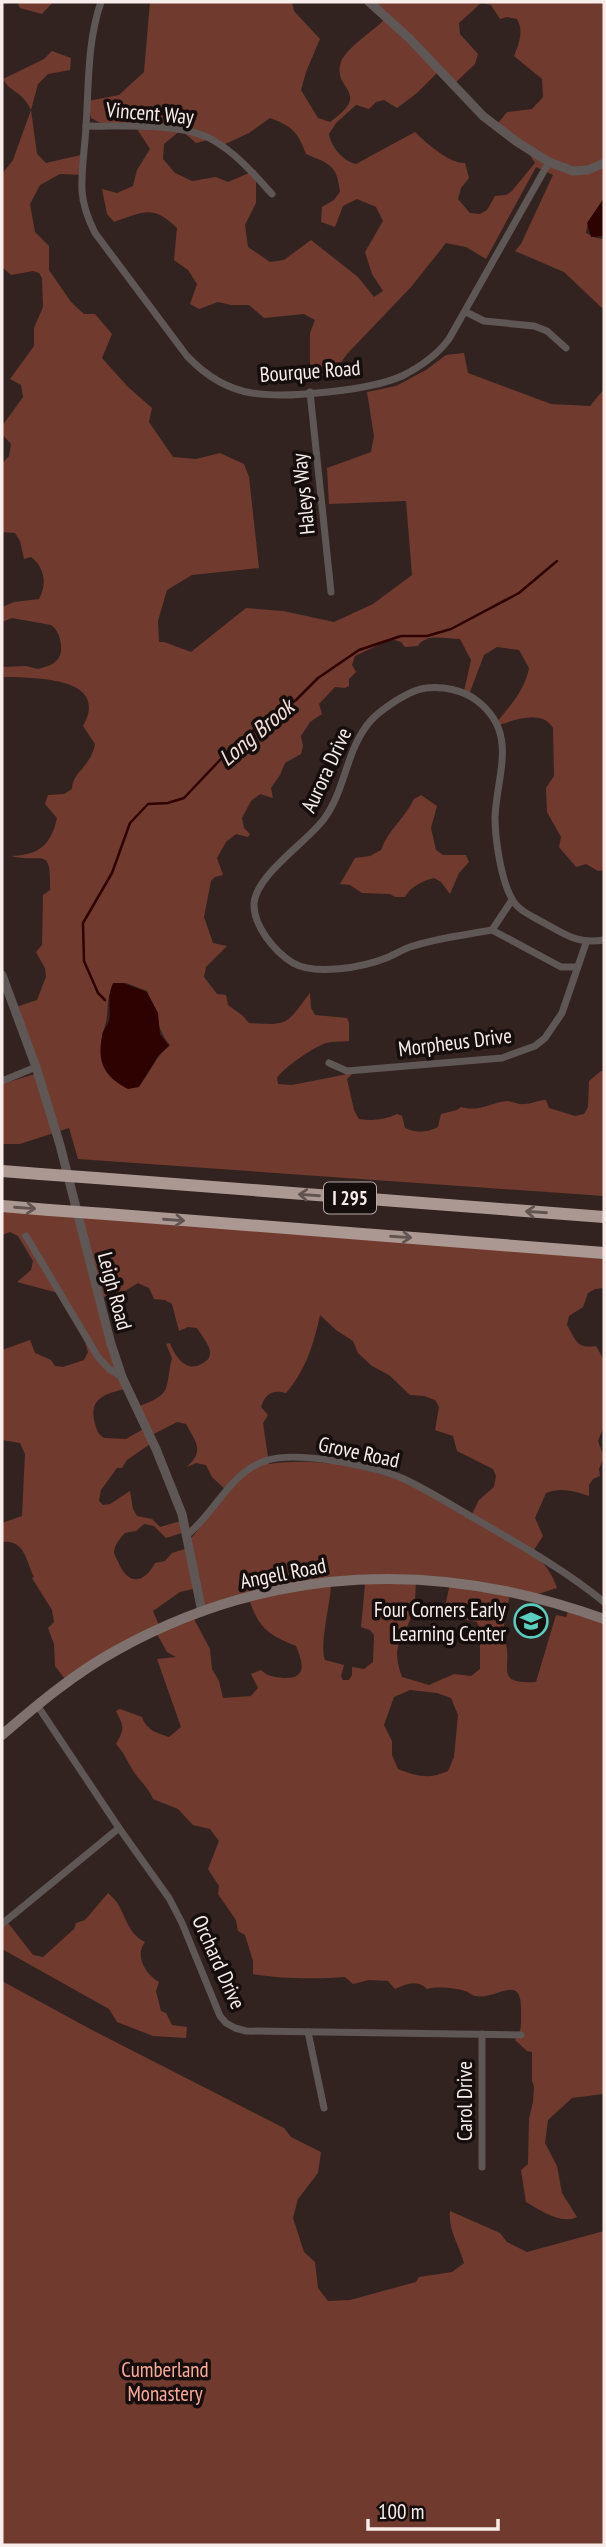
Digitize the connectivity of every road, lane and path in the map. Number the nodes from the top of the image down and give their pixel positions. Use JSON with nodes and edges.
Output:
{"nodes":[{"id":1,"x":101,"y":2,"type":"edge"},
{"id":2,"x":369,"y":2,"type":"edge"},
{"id":3,"x":86,"y":125,"type":"junction"},
{"id":4,"x":549,"y":162,"type":"junction"},
{"id":5,"x":604,"y":163,"type":"edge"},
{"id":6,"x":272,"y":194,"type":"dead end"},
{"id":7,"x":466,"y":312,"type":"junction"},
{"id":8,"x":566,"y":348,"type":"dead end"},
{"id":9,"x":310,"y":392,"type":"junction"},
{"id":10,"x":331,"y":592,"type":"dead end"},
{"id":11,"x":512,"y":900,"type":"junction"},
{"id":12,"x":492,"y":930,"type":"junction"},
{"id":13,"x":604,"y":940,"type":"edge"},
{"id":14,"x":586,"y":943,"type":"junction"},
{"id":15,"x":576,"y":967,"type":"junction"},
{"id":16,"x":2,"y":975,"type":"edge"},
{"id":17,"x":329,"y":1063,"type":"dead end"},
{"id":18,"x":36,"y":1067,"type":"junction"},
{"id":19,"x":2,"y":1081,"type":"edge"},
{"id":20,"x":2,"y":1171,"type":"edge"},
{"id":21,"x":2,"y":1206,"type":"edge"},
{"id":22,"x":604,"y":1217,"type":"edge"},
{"id":23,"x":26,"y":1236,"type":"dead end"},
{"id":24,"x":604,"y":1253,"type":"edge"},
{"id":25,"x":122,"y":1377,"type":"junction"},
{"id":26,"x":187,"y":1535,"type":"junction"},
{"id":27,"x":604,"y":1602,"type":"edge"},
{"id":28,"x":202,"y":1612,"type":"junction"},
{"id":29,"x":604,"y":1619,"type":"edge"},
{"id":30,"x":37,"y":1705,"type":"junction"},
{"id":31,"x":2,"y":1735,"type":"edge"},
{"id":32,"x":119,"y":1828,"type":"junction"},
{"id":33,"x":2,"y":1924,"type":"edge"},
{"id":34,"x":308,"y":2032,"type":"junction"},
{"id":35,"x":482,"y":2034,"type":"junction"},
{"id":36,"x":521,"y":2035,"type":"dead end"},
{"id":37,"x":324,"y":2108,"type":"dead end"},
{"id":38,"x":482,"y":2167,"type":"dead end"}],
"edges":[{"from":1,"to":3,"type":"street","name":"Bourque Road"},
{"from":2,"to":4,"type":"street"},
{"from":3,"to":6,"type":"street","name":"Vincent Way"},
{"from":3,"to":9,"type":"street","name":"Bourque Road"},
{"from":4,"to":5,"type":"street"},
{"from":4,"to":7,"type":"street","name":"Bourque Road"},
{"from":7,"to":8,"type":"street"},
{"from":7,"to":9,"type":"street","name":"Bourque Road"},
{"from":9,"to":10,"type":"street","name":"Haleys Way"},
{"from":11,"to":12,"type":"street"},
{"from":11,"to":12,"type":"street","name":"Aurora Drive"},
{"from":11,"to":14,"type":"street"},
{"from":12,"to":15,"type":"street"},
{"from":13,"to":14,"type":"street"},
{"from":14,"to":15,"type":"street"},
{"from":15,"to":17,"type":"street","name":"Morpheus Drive"},
{"from":16,"to":18,"type":"street","name":"Leigh Road"},
{"from":18,"to":19,"type":"street"},
{"from":18,"to":25,"type":"street","name":"Leigh Road"},
{"from":22,"to":20,"type":"highway","number":"I 295","one_way":true,"bridge":true},
{"from":21,"to":24,"type":"highway","number":"I 295","one_way":true,"bridge":true},
{"from":23,"to":25,"type":"street"},
{"from":25,"to":26,"type":"street","name":"Leigh Road"},
{"from":26,"to":27,"type":"street","name":"Grove Road"},
{"from":26,"to":28,"type":"street","name":"Leigh Road"},
{"from":28,"to":29,"type":"main road","name":"Angell Road"},
{"from":28,"to":30,"type":"main road","name":"Angell Road"},
{"from":30,"to":31,"type":"main road","name":"Angell Road"},
{"from":30,"to":32,"type":"street","name":"Orchard Drive"},
{"from":32,"to":33,"type":"street"},
{"from":32,"to":34,"type":"street","name":"Orchard Drive"},
{"from":34,"to":35,"type":"street","name":"Orchard Drive"},
{"from":34,"to":37,"type":"street"},
{"from":35,"to":36,"type":"street","name":"Orchard Drive"},
{"from":35,"to":38,"type":"street","name":"Carol Drive"}]}
